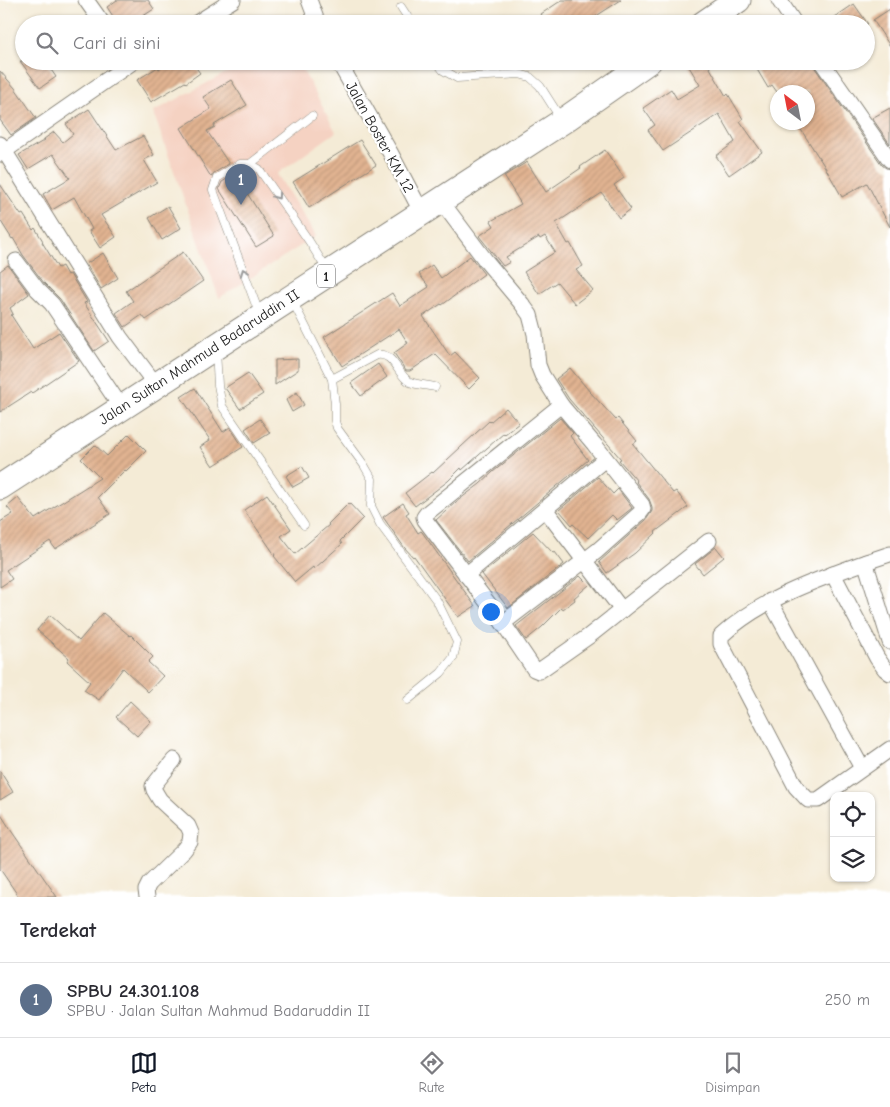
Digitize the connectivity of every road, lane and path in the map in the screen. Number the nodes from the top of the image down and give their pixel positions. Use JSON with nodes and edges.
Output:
{"nodes":[{"id":1,"x":86,"y":0,"type":"edge"},
{"id":2,"x":233,"y":0,"type":"edge"},
{"id":3,"x":309,"y":0,"type":"edge"},
{"id":4,"x":738,"y":0,"type":"edge"},
{"id":5,"x":779,"y":0,"type":"edge"},
{"id":6,"x":401,"y":7,"type":"dead end"},
{"id":7,"x":97,"y":15,"type":"edge"},
{"id":8,"x":209,"y":15,"type":"edge"},
{"id":9,"x":315,"y":15,"type":"edge"},
{"id":10,"x":406,"y":15,"type":"edge"},
{"id":11,"x":716,"y":15,"type":"edge"},
{"id":12,"x":789,"y":15,"type":"edge"},
{"id":13,"x":121,"y":70,"type":"edge"},
{"id":14,"x":343,"y":70,"type":"edge"},
{"id":15,"x":443,"y":70,"type":"edge"},
{"id":16,"x":636,"y":70,"type":"edge"},
{"id":17,"x":827,"y":70,"type":"edge"},
{"id":18,"x":312,"y":116,"type":"dead end"},
{"id":19,"x":563,"y":121,"type":"junction"},
{"id":20,"x":1,"y":150,"type":"edge"},
{"id":21,"x":890,"y":160,"type":"edge"},
{"id":22,"x":250,"y":164,"type":"junction"},
{"id":23,"x":431,"y":207,"type":"junction"},
{"id":24,"x":16,"y":261,"type":"dead end"},
{"id":25,"x":329,"y":273,"type":"junction"},
{"id":26,"x":291,"y":298,"type":"junction"},
{"id":27,"x":260,"y":317,"type":"junction"},
{"id":28,"x":216,"y":347,"type":"junction"},
{"id":29,"x":332,"y":379,"type":"junction"},
{"id":30,"x":156,"y":385,"type":"junction"},
{"id":31,"x":435,"y":387,"type":"dead end"},
{"id":32,"x":561,"y":405,"type":"junction"},
{"id":33,"x":121,"y":407,"type":"junction"},
{"id":34,"x":605,"y":459,"type":"junction"},
{"id":35,"x":0,"y":487,"type":"edge"},
{"id":36,"x":545,"y":509,"type":"junction"},
{"id":37,"x":304,"y":525,"type":"dead end"},
{"id":38,"x":709,"y":541,"type":"dead end"},
{"id":39,"x":890,"y":554,"type":"edge"},
{"id":40,"x":584,"y":560,"type":"junction"},
{"id":41,"x":866,"y":562,"type":"junction"},
{"id":42,"x":833,"y":574,"type":"junction"},
{"id":43,"x":466,"y":575,"type":"junction"},
{"id":44,"x":770,"y":601,"type":"junction"},
{"id":45,"x":622,"y":610,"type":"junction"},
{"id":46,"x":503,"y":623,"type":"junction"},
{"id":47,"x":890,"y":642,"type":"edge"},
{"id":48,"x":890,"y":673,"type":"edge"},
{"id":49,"x":408,"y":700,"type":"dead end"},
{"id":50,"x":890,"y":748,"type":"edge"},
{"id":51,"x":174,"y":760,"type":"dead end"},
{"id":52,"x":862,"y":768,"type":"junction"},
{"id":53,"x":146,"y":897,"type":"edge"}],
"edges":[{"from":1,"to":7,"type":"street"},
{"from":2,"to":8,"type":"street"},
{"from":3,"to":9,"type":"street"},
{"from":4,"to":11,"type":"highway"},
{"from":5,"to":12,"type":"street"},
{"from":6,"to":10,"type":"lane"},
{"from":13,"to":20,"type":"street"},
{"from":14,"to":23,"type":"street","name":"Jalan Boster KM 12"},
{"from":15,"to":19,"type":"lane"},
{"from":16,"to":19,"type":"highway","name":"Jalan Sultan Mahmud Badaruddin II","number":"1"},
{"from":17,"to":21,"type":"street"},
{"from":18,"to":22,"type":"lane"},
{"from":19,"to":23,"type":"highway","name":"Jalan Sultan Mahmud Badaruddin II","number":"1"},
{"from":20,"to":30,"type":"street"},
{"from":22,"to":25,"type":"lane","one_way":true},
{"from":27,"to":22,"type":"lane","one_way":true},
{"from":23,"to":25,"type":"highway","name":"Jalan Sultan Mahmud Badaruddin II","number":"1"},
{"from":23,"to":32,"type":"street","name":"Jalan Boster KM 12"},
{"from":24,"to":33,"type":"street"},
{"from":25,"to":26,"type":"highway","name":"Jalan Sultan Mahmud Badaruddin II","number":"1"},
{"from":26,"to":27,"type":"highway","name":"Jalan Sultan Mahmud Badaruddin II","number":"1"},
{"from":26,"to":29,"type":"lane"},
{"from":27,"to":28,"type":"highway","name":"Jalan Sultan Mahmud Badaruddin II","number":"1"},
{"from":28,"to":30,"type":"highway","name":"Jalan Sultan Mahmud Badaruddin II","number":"1"},
{"from":28,"to":37,"type":"lane"},
{"from":29,"to":31,"type":"lane"},
{"from":29,"to":49,"type":"lane"},
{"from":30,"to":33,"type":"highway","name":"Jalan Sultan Mahmud Badaruddin II","number":"1"},
{"from":32,"to":34,"type":"street","name":"Jalan Boster KM 12"},
{"from":32,"to":43,"type":"street"},
{"from":33,"to":35,"type":"highway","name":"Jalan Sultan Mahmud Badaruddin II","number":"1"},
{"from":34,"to":36,"type":"street"},
{"from":34,"to":40,"type":"street","name":"Jalan Boster KM 12"},
{"from":36,"to":40,"type":"street"},
{"from":36,"to":43,"type":"street"},
{"from":38,"to":45,"type":"street"},
{"from":39,"to":41,"type":"street"},
{"from":40,"to":45,"type":"street"},
{"from":40,"to":46,"type":"street"},
{"from":41,"to":42,"type":"street"},
{"from":41,"to":47,"type":"street"},
{"from":42,"to":44,"type":"street"},
{"from":42,"to":48,"type":"street"},
{"from":43,"to":46,"type":"street"},
{"from":44,"to":52,"type":"street"},
{"from":44,"to":52,"type":"street"},
{"from":45,"to":46,"type":"street"},
{"from":50,"to":52,"type":"street"},
{"from":51,"to":53,"type":"street"}]}
